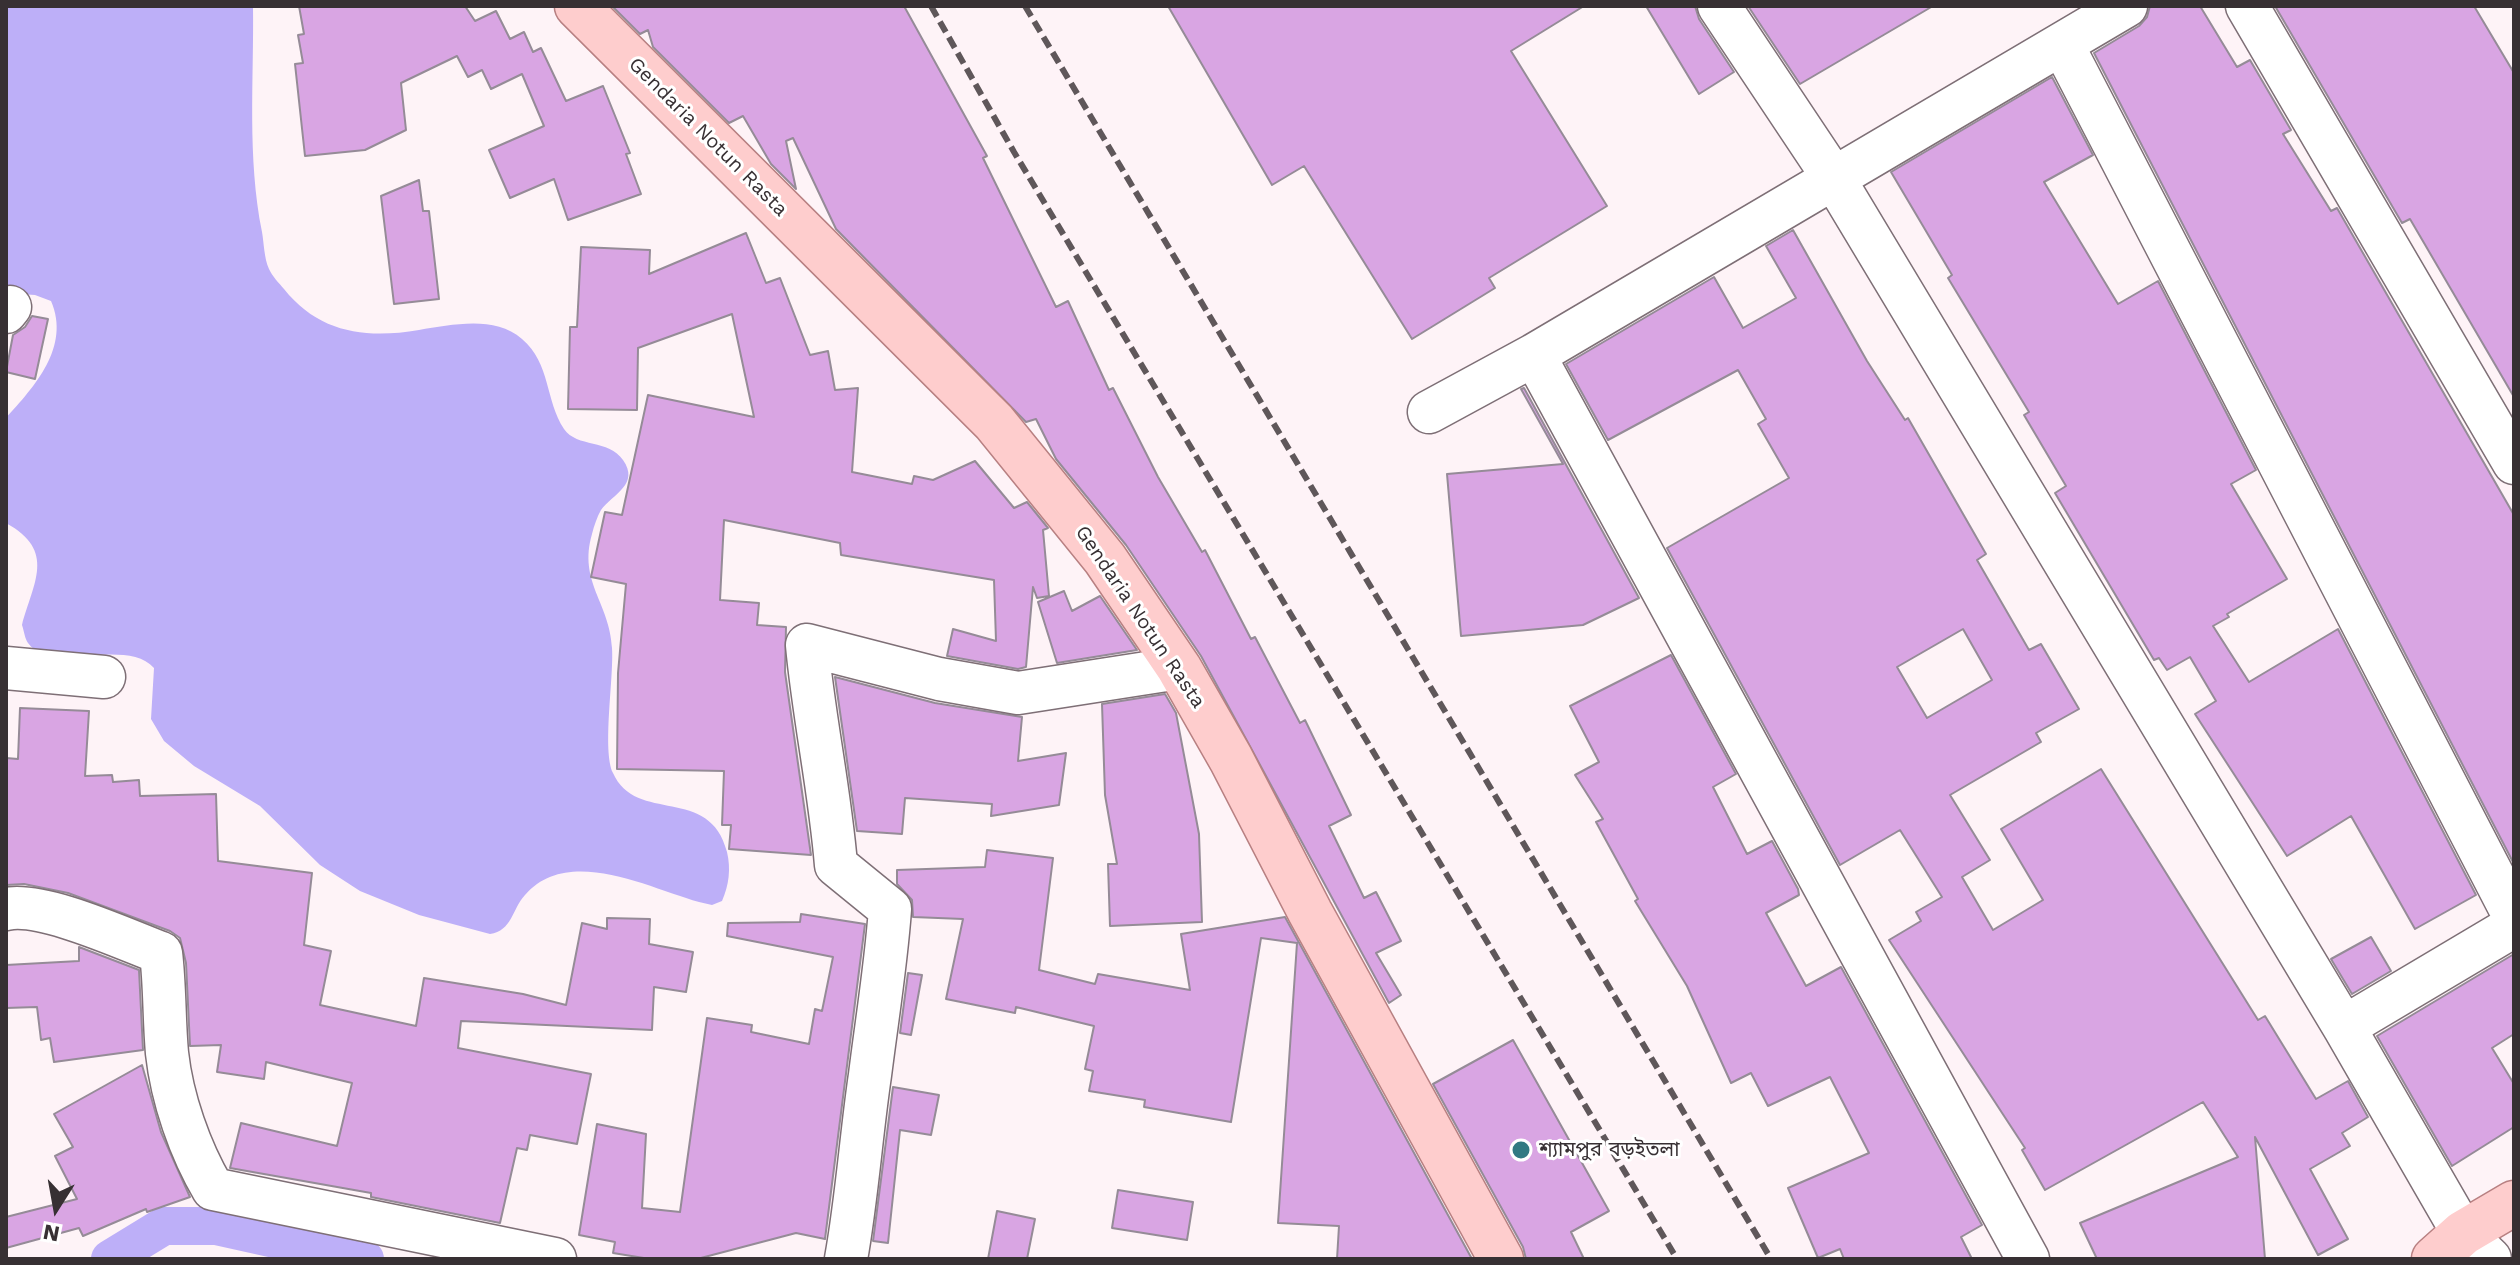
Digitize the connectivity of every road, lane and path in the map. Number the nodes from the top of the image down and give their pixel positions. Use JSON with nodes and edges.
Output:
{"nodes":[{"id":1,"x":577,"y":6,"type":"edge"},
{"id":2,"x":1719,"y":6,"type":"edge"},
{"id":3,"x":2126,"y":6,"type":"edge"},
{"id":4,"x":2247,"y":6,"type":"edge"},
{"id":5,"x":2062,"y":44,"type":"junction"},
{"id":6,"x":1833,"y":177,"type":"junction"},
{"id":7,"x":1534,"y":355,"type":"junction"},
{"id":8,"x":1429,"y":412,"type":"dead end"},
{"id":9,"x":2514,"y":463,"type":"edge"},
{"id":10,"x":6,"y":668,"type":"edge"},
{"id":11,"x":1179,"y":668,"type":"junction"},
{"id":12,"x":104,"y":677,"type":"dead end"},
{"id":13,"x":6,"y":909,"type":"edge"},
{"id":14,"x":2514,"y":916,"type":"edge"},
{"id":15,"x":2514,"y":926,"type":"edge"},
{"id":16,"x":2344,"y":1027,"type":"junction"},
{"id":17,"x":2514,"y":1203,"type":"edge"},
{"id":18,"x":2462,"y":1250,"type":"edge"},
{"id":19,"x":555,"y":1259,"type":"edge"},
{"id":20,"x":846,"y":1259,"type":"edge"},
{"id":21,"x":1501,"y":1259,"type":"edge"},
{"id":22,"x":2028,"y":1259,"type":"edge"}],
"edges":[{"from":1,"to":11,"type":"main road","name":"Gendaria Notun Rasta"},
{"from":2,"to":6,"type":"street"},
{"from":3,"to":5,"type":"street"},
{"from":4,"to":9,"type":"street"},
{"from":5,"to":6,"type":"street"},
{"from":5,"to":14,"type":"street"},
{"from":6,"to":7,"type":"street"},
{"from":6,"to":16,"type":"street"},
{"from":7,"to":8,"type":"street"},
{"from":7,"to":22,"type":"street"},
{"from":10,"to":12,"type":"street"},
{"from":11,"to":20,"type":"street"},
{"from":11,"to":21,"type":"main road","name":"Gendaria Notun Rasta"},
{"from":13,"to":19,"type":"street"},
{"from":15,"to":16,"type":"street"},
{"from":16,"to":18,"type":"street"},
{"from":17,"to":18,"type":"main road"}]}
